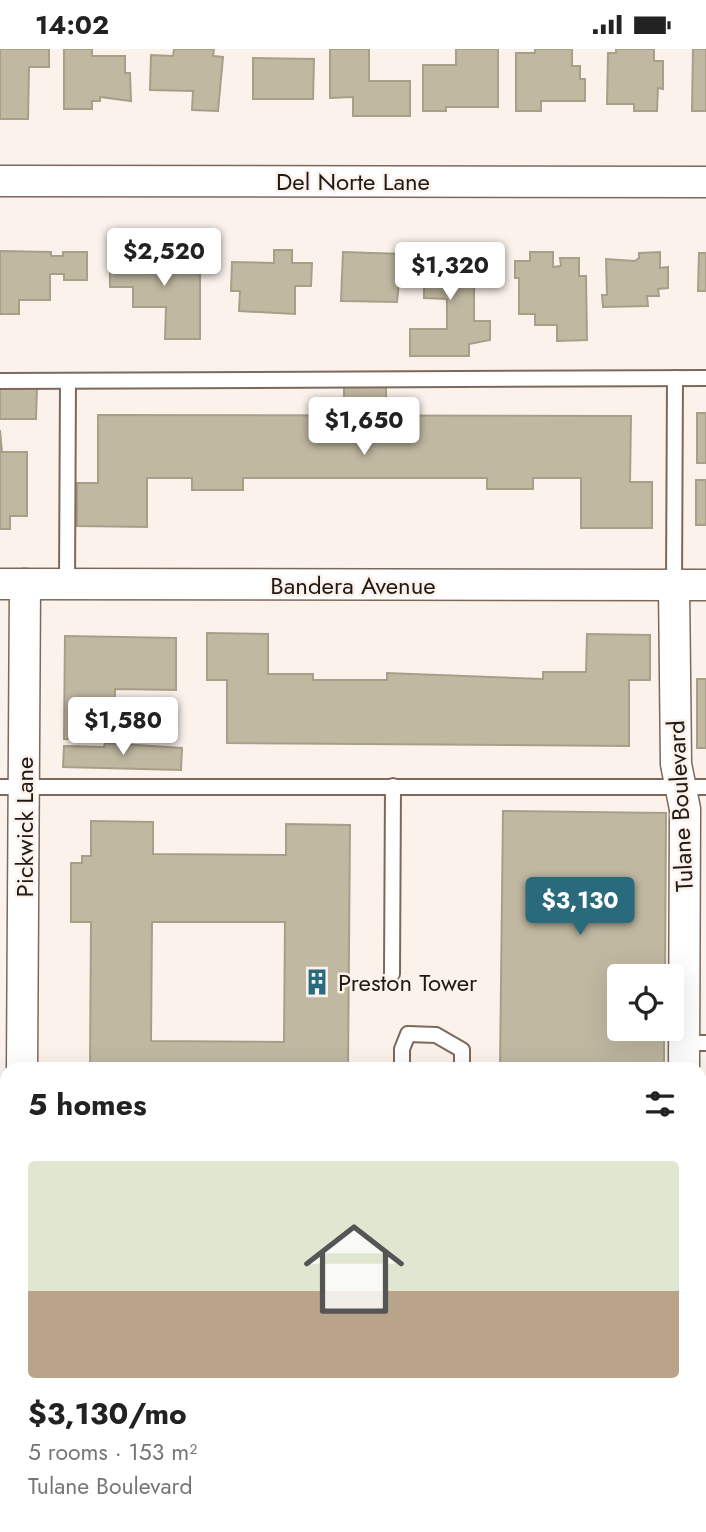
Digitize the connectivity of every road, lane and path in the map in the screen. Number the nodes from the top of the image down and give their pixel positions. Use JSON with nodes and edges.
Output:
{"nodes":[{"id":1,"x":0,"y":181,"type":"edge"},
{"id":2,"x":706,"y":181,"type":"edge"},
{"id":3,"x":675,"y":378,"type":"junction"},
{"id":4,"x":706,"y":378,"type":"edge"},
{"id":5,"x":0,"y":381,"type":"edge"},
{"id":6,"x":68,"y":381,"type":"junction"},
{"id":7,"x":13,"y":584,"type":"edge"},
{"id":8,"x":67,"y":584,"type":"junction"},
{"id":9,"x":674,"y":585,"type":"junction"},
{"id":10,"x":706,"y":585,"type":"edge"},
{"id":11,"x":393,"y":786,"type":"junction"},
{"id":12,"x":12,"y":787,"type":"edge"},
{"id":13,"x":693,"y":787,"type":"edge"},
{"id":14,"x":392,"y":974,"type":"dead end"},
{"id":15,"x":11,"y":986,"type":"edge"},
{"id":16,"x":691,"y":1052,"type":"edge"},
{"id":17,"x":21,"y":1062,"type":"edge"},
{"id":18,"x":402,"y":1062,"type":"edge"},
{"id":19,"x":462,"y":1062,"type":"edge"}],
"edges":[{"from":1,"to":2,"type":"street","name":"Del Norte Lane"},
{"from":3,"to":4,"type":"lane"},
{"from":3,"to":6,"type":"lane"},
{"from":3,"to":9,"type":"lane"},
{"from":5,"to":6,"type":"lane"},
{"from":6,"to":8,"type":"lane"},
{"from":7,"to":8,"type":"street","name":"Bandera Avenue"},
{"from":7,"to":12,"type":"street","name":"Pickwick Lane"},
{"from":8,"to":9,"type":"street","name":"Bandera Avenue"},
{"from":9,"to":10,"type":"street","name":"Bandera Avenue"},
{"from":9,"to":13,"type":"street","name":"Tulane Boulevard"},
{"from":11,"to":12,"type":"lane"},
{"from":11,"to":13,"type":"lane"},
{"from":11,"to":14,"type":"lane"},
{"from":12,"to":15,"type":"street","name":"Pickwick Lane"},
{"from":13,"to":16,"type":"street","name":"Tulane Boulevard"},
{"from":15,"to":17,"type":"street","name":"Pickwick Lane"},
{"from":18,"to":19,"type":"lane"}]}
